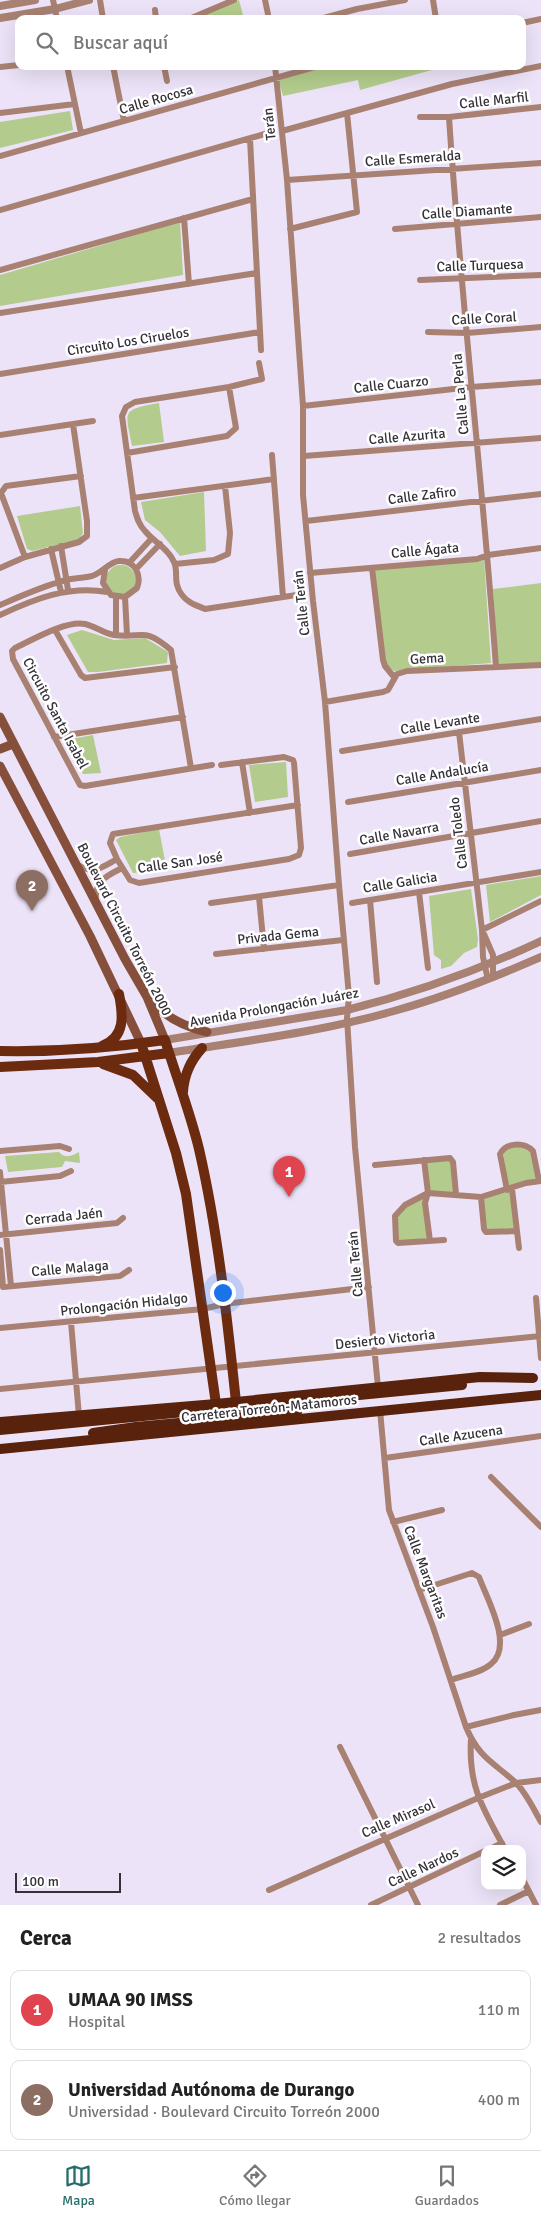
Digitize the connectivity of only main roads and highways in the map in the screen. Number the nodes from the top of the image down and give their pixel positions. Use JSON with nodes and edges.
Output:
{"nodes":[{"id":1,"x":0,"y":717,"type":"edge"},
{"id":2,"x":13,"y":744,"type":"junction"},
{"id":3,"x":0,"y":750,"type":"edge"},
{"id":4,"x":0,"y":766,"type":"edge"},
{"id":5,"x":118,"y":994,"type":"junction"},
{"id":6,"x":147,"y":997,"type":"junction"},
{"id":7,"x":207,"y":1032,"type":"road end"},
{"id":8,"x":165,"y":1040,"type":"junction"},
{"id":9,"x":141,"y":1043,"type":"junction"},
{"id":10,"x":97,"y":1048,"type":"junction"},
{"id":11,"x":202,"y":1048,"type":"road end"},
{"id":12,"x":0,"y":1052,"type":"edge"},
{"id":13,"x":169,"y":1053,"type":"junction"},
{"id":14,"x":146,"y":1056,"type":"junction"},
{"id":15,"x":98,"y":1062,"type":"junction"},
{"id":16,"x":0,"y":1067,"type":"edge"},
{"id":17,"x":183,"y":1098,"type":"junction"},
{"id":18,"x":159,"y":1100,"type":"junction"},
{"id":19,"x":537,"y":1378,"type":"edge"},
{"id":20,"x":541,"y":1395,"type":"edge"},
{"id":21,"x":256,"y":1400,"type":"junction"},
{"id":22,"x":236,"y":1402,"type":"junction"},
{"id":23,"x":216,"y":1404,"type":"junction"},
{"id":24,"x":189,"y":1406,"type":"junction"},
{"id":25,"x":375,"y":1411,"type":"junction"},
{"id":26,"x":227,"y":1412,"type":"junction"},
{"id":27,"x":261,"y":1414,"type":"junction"},
{"id":28,"x":239,"y":1417,"type":"junction"},
{"id":29,"x":216,"y":1419,"type":"junction"},
{"id":30,"x":0,"y":1422,"type":"edge"},
{"id":31,"x":187,"y":1422,"type":"junction"},
{"id":32,"x":0,"y":1430,"type":"edge"},
{"id":33,"x":5,"y":1448,"type":"edge"}],
"edges":[{"from":1,"to":2,"type":"main road","name":"Boulevard Circuito Torreón 2000"},
{"from":2,"to":3,"type":"main road"},
{"from":2,"to":6,"type":"main road","name":"Boulevard Circuito Torreón 2000"},
{"from":4,"to":5,"type":"main road"},
{"from":5,"to":9,"type":"main road"},
{"from":5,"to":10,"type":"main road"},
{"from":6,"to":7,"type":"main road"},
{"from":6,"to":8,"type":"main road","name":"Boulevard Circuito Torreón 2000"},
{"from":8,"to":9,"type":"main road","name":"Avenida Prolongación Juárez"},
{"from":8,"to":13,"type":"main road","name":"Boulevard Circuito Torreón 2000"},
{"from":9,"to":10,"type":"main road","name":"Avenida Prolongación Juárez"},
{"from":9,"to":14,"type":"main road"},
{"from":10,"to":12,"type":"main road","name":"Avenida Prolongación Juárez"},
{"from":11,"to":17,"type":"main road"},
{"from":13,"to":14,"type":"main road","name":"Avenida Prolongación Juárez"},
{"from":13,"to":17,"type":"main road","name":"Boulevard Circuito Torreón 2000"},
{"from":14,"to":15,"type":"main road","name":"Avenida Prolongación Juárez"},
{"from":14,"to":18,"type":"main road"},
{"from":15,"to":16,"type":"main road","name":"Avenida Prolongación Juárez"},
{"from":15,"to":18,"type":"main road"},
{"from":17,"to":22,"type":"main road","name":"Boulevard Circuito Torreón 2000"},
{"from":18,"to":23,"type":"main road"},
{"from":19,"to":21,"type":"highway"},
{"from":19,"to":32,"type":"highway","bridge":true},
{"from":20,"to":25,"type":"highway","name":"Carretera Torreón-Matamoros"},
{"from":21,"to":22,"type":"highway"},
{"from":21,"to":27,"type":"highway"},
{"from":22,"to":23,"type":"highway"},
{"from":22,"to":26,"type":"highway"},
{"from":23,"to":24,"type":"highway"},
{"from":23,"to":26,"type":"highway"},
{"from":24,"to":30,"type":"highway"},
{"from":24,"to":31,"type":"highway"},
{"from":25,"to":27,"type":"highway"},
{"from":25,"to":33,"type":"highway","name":"Carretera Torreón-Matamoros"},
{"from":26,"to":28,"type":"highway"},
{"from":26,"to":29,"type":"highway"},
{"from":27,"to":28,"type":"highway"},
{"from":28,"to":29,"type":"highway"},
{"from":29,"to":31,"type":"highway"},
{"from":31,"to":33,"type":"highway"}]}
